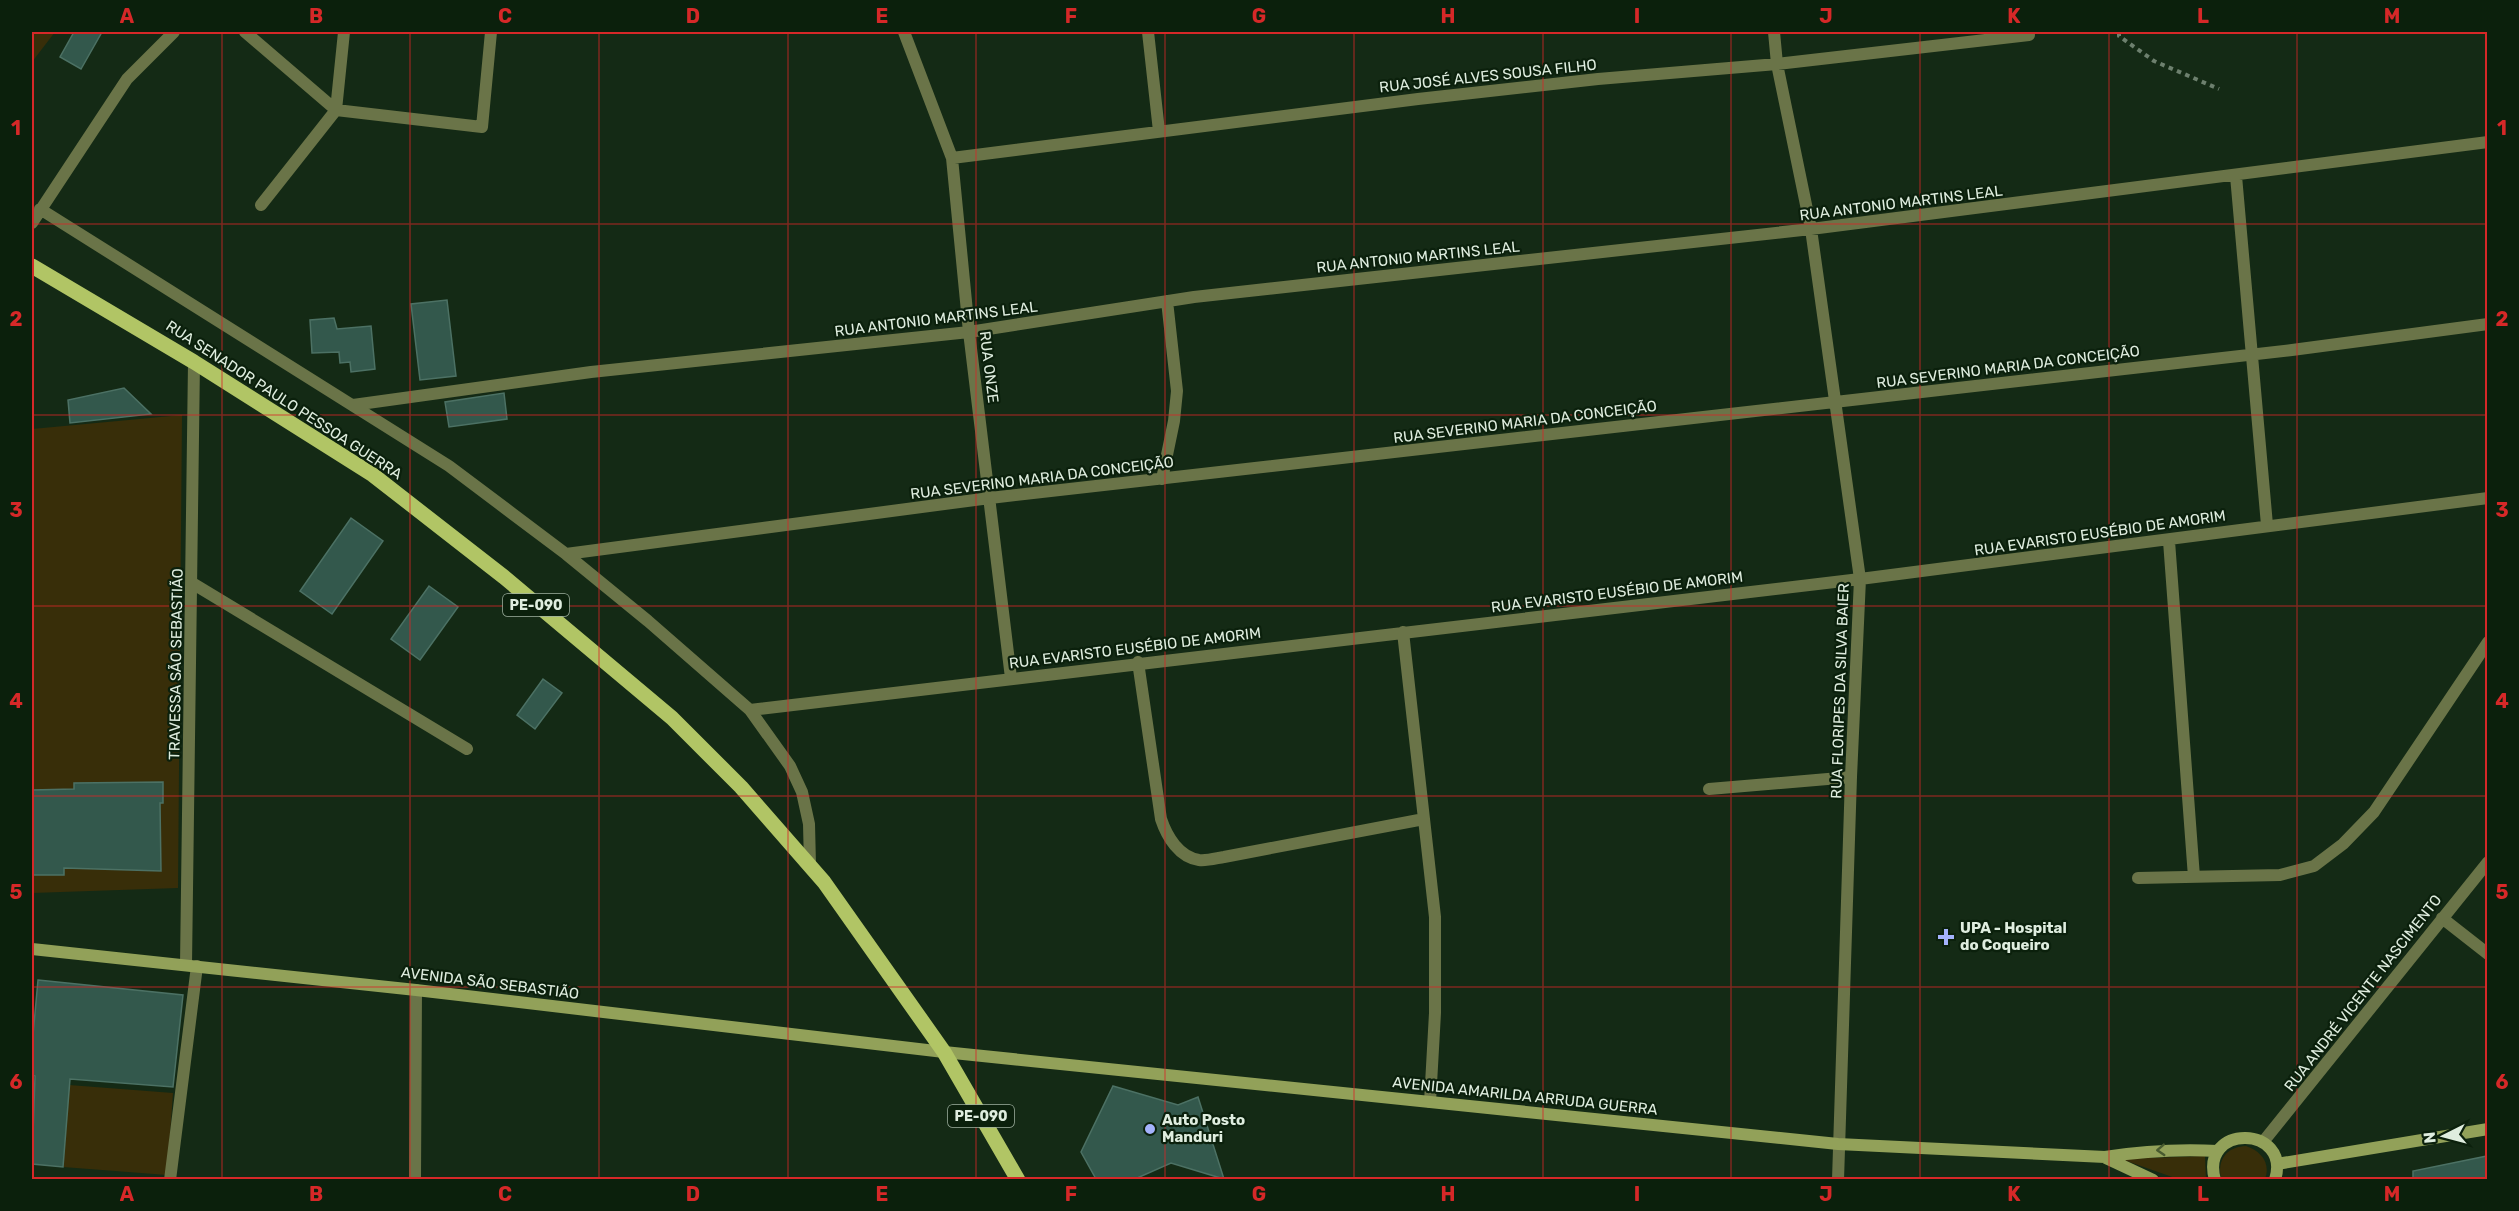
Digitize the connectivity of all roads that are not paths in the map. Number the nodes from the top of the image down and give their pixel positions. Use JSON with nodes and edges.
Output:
{"nodes":[{"id":1,"x":174,"y":32,"type":"edge"},
{"id":2,"x":245,"y":32,"type":"edge"},
{"id":3,"x":344,"y":32,"type":"edge"},
{"id":4,"x":491,"y":32,"type":"edge"},
{"id":5,"x":904,"y":32,"type":"edge"},
{"id":6,"x":1148,"y":32,"type":"edge"},
{"id":7,"x":1774,"y":32,"type":"edge"},
{"id":8,"x":2029,"y":35,"type":"dead end"},
{"id":9,"x":1777,"y":64,"type":"junction"},
{"id":10,"x":336,"y":110,"type":"junction"},
{"id":11,"x":1159,"y":131,"type":"junction"},
{"id":12,"x":2487,"y":142,"type":"edge"},
{"id":13,"x":952,"y":158,"type":"junction"},
{"id":14,"x":2236,"y":176,"type":"junction"},
{"id":15,"x":261,"y":205,"type":"dead end"},
{"id":16,"x":39,"y":209,"type":"junction"},
{"id":17,"x":32,"y":223,"type":"edge"},
{"id":18,"x":1811,"y":229,"type":"junction"},
{"id":19,"x":32,"y":266,"type":"edge"},
{"id":20,"x":1167,"y":301,"type":"junction"},
{"id":21,"x":2487,"y":324,"type":"edge"},
{"id":22,"x":969,"y":332,"type":"junction"},
{"id":23,"x":2251,"y":353,"type":"junction"},
{"id":24,"x":194,"y":362,"type":"junction"},
{"id":25,"x":1834,"y":402,"type":"junction"},
{"id":26,"x":353,"y":405,"type":"junction"},
{"id":27,"x":1162,"y":479,"type":"junction"},
{"id":28,"x":990,"y":498,"type":"junction"},
{"id":29,"x":2487,"y":498,"type":"edge"},
{"id":30,"x":2267,"y":525,"type":"junction"},
{"id":31,"x":2169,"y":541,"type":"junction"},
{"id":32,"x":566,"y":554,"type":"junction"},
{"id":33,"x":1860,"y":579,"type":"junction"},
{"id":34,"x":192,"y":583,"type":"junction"},
{"id":35,"x":1403,"y":632,"type":"junction"},
{"id":36,"x":2487,"y":642,"type":"edge"},
{"id":37,"x":1138,"y":662,"type":"junction"},
{"id":38,"x":1011,"y":678,"type":"junction"},
{"id":39,"x":750,"y":710,"type":"junction"},
{"id":40,"x":467,"y":749,"type":"dead end"},
{"id":41,"x":1851,"y":777,"type":"junction"},
{"id":42,"x":1709,"y":789,"type":"dead end"},
{"id":43,"x":1424,"y":819,"type":"junction"},
{"id":44,"x":2487,"y":862,"type":"edge"},
{"id":45,"x":810,"y":865,"type":"junction"},
{"id":46,"x":2194,"y":877,"type":"junction"},
{"id":47,"x":2138,"y":878,"type":"dead end"},
{"id":48,"x":2442,"y":918,"type":"junction"},
{"id":49,"x":32,"y":949,"type":"edge"},
{"id":50,"x":2487,"y":954,"type":"edge"},
{"id":51,"x":192,"y":966,"type":"junction"},
{"id":52,"x":416,"y":990,"type":"junction"},
{"id":53,"x":944,"y":1052,"type":"junction"},
{"id":54,"x":1430,"y":1102,"type":"junction"},
{"id":55,"x":2487,"y":1129,"type":"edge"},
{"id":56,"x":2263,"y":1142,"type":"junction"},
{"id":57,"x":1839,"y":1144,"type":"junction"},
{"id":58,"x":2218,"y":1151,"type":"junction"},
{"id":59,"x":2105,"y":1157,"type":"junction"},
{"id":60,"x":2277,"y":1164,"type":"junction"},
{"id":61,"x":170,"y":1179,"type":"edge"},
{"id":62,"x":415,"y":1179,"type":"edge"},
{"id":63,"x":1018,"y":1179,"type":"edge"},
{"id":64,"x":1838,"y":1179,"type":"edge"},
{"id":65,"x":2152,"y":1179,"type":"edge"},
{"id":66,"x":2215,"y":1179,"type":"edge"},
{"id":67,"x":2275,"y":1179,"type":"edge"}],
"edges":[{"from":1,"to":16,"type":"street"},
{"from":2,"to":10,"type":"street"},
{"from":3,"to":10,"type":"street"},
{"from":4,"to":10,"type":"street"},
{"from":5,"to":13,"type":"street","name":"RUA ONZE"},
{"from":6,"to":11,"type":"street"},
{"from":7,"to":9,"type":"street","name":"RUA FLORIPES DA SILVA BAIER"},
{"from":8,"to":9,"type":"street","name":"RUA JOSÉ ALVES SOUSA FILHO"},
{"from":9,"to":11,"type":"street","name":"RUA JOSÉ ALVES SOUSA FILHO"},
{"from":9,"to":18,"type":"street","name":"RUA FLORIPES DA SILVA BAIER"},
{"from":10,"to":15,"type":"street"},
{"from":11,"to":13,"type":"street","name":"RUA JOSÉ ALVES SOUSA FILHO"},
{"from":12,"to":14,"type":"street","name":"RUA ANTONIO MARTINS LEAL"},
{"from":13,"to":22,"type":"street","name":"RUA ONZE"},
{"from":14,"to":18,"type":"street","name":"RUA ANTONIO MARTINS LEAL"},
{"from":14,"to":23,"type":"street"},
{"from":16,"to":17,"type":"street"},
{"from":16,"to":26,"type":"street"},
{"from":18,"to":20,"type":"street","name":"RUA ANTONIO MARTINS LEAL"},
{"from":18,"to":25,"type":"street","name":"RUA FLORIPES DA SILVA BAIER"},
{"from":19,"to":24,"type":"main road","name":"RUA SENADOR PAULO PESSOA GUERRA","number":"PE-090"},
{"from":20,"to":22,"type":"street","name":"RUA ANTONIO MARTINS LEAL"},
{"from":20,"to":27,"type":"street"},
{"from":21,"to":23,"type":"street","name":"RUA SEVERINO MARIA DA CONCEIÇÃO"},
{"from":22,"to":26,"type":"street","name":"RUA ANTONIO MARTINS LEAL"},
{"from":22,"to":28,"type":"street","name":"RUA ONZE"},
{"from":23,"to":25,"type":"street","name":"RUA SEVERINO MARIA DA CONCEIÇÃO"},
{"from":23,"to":30,"type":"street"},
{"from":24,"to":34,"type":"street","name":"TRAVESSA SÃO SEBASTIÃO"},
{"from":24,"to":45,"type":"main road","name":"RUA SENADOR PAULO PESSOA GUERRA","number":"PE-090"},
{"from":25,"to":27,"type":"street","name":"RUA SEVERINO MARIA DA CONCEIÇÃO"},
{"from":25,"to":33,"type":"street","name":"RUA FLORIPES DA SILVA BAIER"},
{"from":26,"to":32,"type":"street"},
{"from":27,"to":28,"type":"street","name":"RUA SEVERINO MARIA DA CONCEIÇÃO"},
{"from":28,"to":32,"type":"street","name":"RUA SEVERINO MARIA DA CONCEIÇÃO"},
{"from":28,"to":38,"type":"street","name":"RUA ONZE"},
{"from":29,"to":30,"type":"street","name":"RUA EVARISTO EUSÉBIO DE AMORIM"},
{"from":30,"to":31,"type":"street","name":"RUA EVARISTO EUSÉBIO DE AMORIM"},
{"from":31,"to":33,"type":"street","name":"RUA EVARISTO EUSÉBIO DE AMORIM"},
{"from":31,"to":46,"type":"street"},
{"from":32,"to":39,"type":"street"},
{"from":33,"to":35,"type":"street","name":"RUA EVARISTO EUSÉBIO DE AMORIM"},
{"from":33,"to":41,"type":"street","name":"RUA FLORIPES DA SILVA BAIER"},
{"from":34,"to":40,"type":"street"},
{"from":34,"to":51,"type":"street","name":"TRAVESSA SÃO SEBASTIÃO"},
{"from":35,"to":37,"type":"street","name":"RUA EVARISTO EUSÉBIO DE AMORIM"},
{"from":35,"to":43,"type":"street"},
{"from":36,"to":46,"type":"street"},
{"from":37,"to":38,"type":"street","name":"RUA EVARISTO EUSÉBIO DE AMORIM"},
{"from":37,"to":43,"type":"street"},
{"from":38,"to":39,"type":"street","name":"RUA EVARISTO EUSÉBIO DE AMORIM"},
{"from":39,"to":45,"type":"street"},
{"from":41,"to":42,"type":"street"},
{"from":41,"to":57,"type":"street","name":"RUA FLORIPES DA SILVA BAIER"},
{"from":43,"to":54,"type":"street"},
{"from":44,"to":48,"type":"street","name":"RUA ANDRÉ VICENTE NASCIMENTO"},
{"from":45,"to":53,"type":"main road","name":"RUA SENADOR PAULO PESSOA GUERRA","number":"PE-090"},
{"from":46,"to":47,"type":"street"},
{"from":48,"to":50,"type":"street"},
{"from":48,"to":56,"type":"street","name":"RUA ANDRÉ VICENTE NASCIMENTO"},
{"from":49,"to":51,"type":"main road","name":"AVENIDA SÃO SEBASTIÃO"},
{"from":51,"to":52,"type":"main road","name":"AVENIDA SÃO SEBASTIÃO"},
{"from":51,"to":61,"type":"street","name":"TRAVESSA SÃO SEBASTIÃO"},
{"from":52,"to":53,"type":"main road","name":"AVENIDA SÃO SEBASTIÃO"},
{"from":52,"to":62,"type":"street"},
{"from":53,"to":54,"type":"main road","name":"AVENIDA AMARILDA ARRUDA GUERRA"},
{"from":53,"to":63,"type":"main road","number":"PE-090"},
{"from":54,"to":57,"type":"main road","name":"AVENIDA AMARILDA ARRUDA GUERRA"},
{"from":55,"to":60,"type":"main road"},
{"from":56,"to":58,"type":"main road"},
{"from":56,"to":60,"type":"main road"},
{"from":57,"to":59,"type":"main road","name":"AVENIDA AMARILDA ARRUDA GUERRA"},
{"from":57,"to":64,"type":"street","name":"RUA FLORIPES DA SILVA BAIER"},
{"from":58,"to":59,"type":"main road","one_way":true},
{"from":58,"to":66,"type":"main road"},
{"from":59,"to":65,"type":"main road"},
{"from":60,"to":67,"type":"main road"}]}
